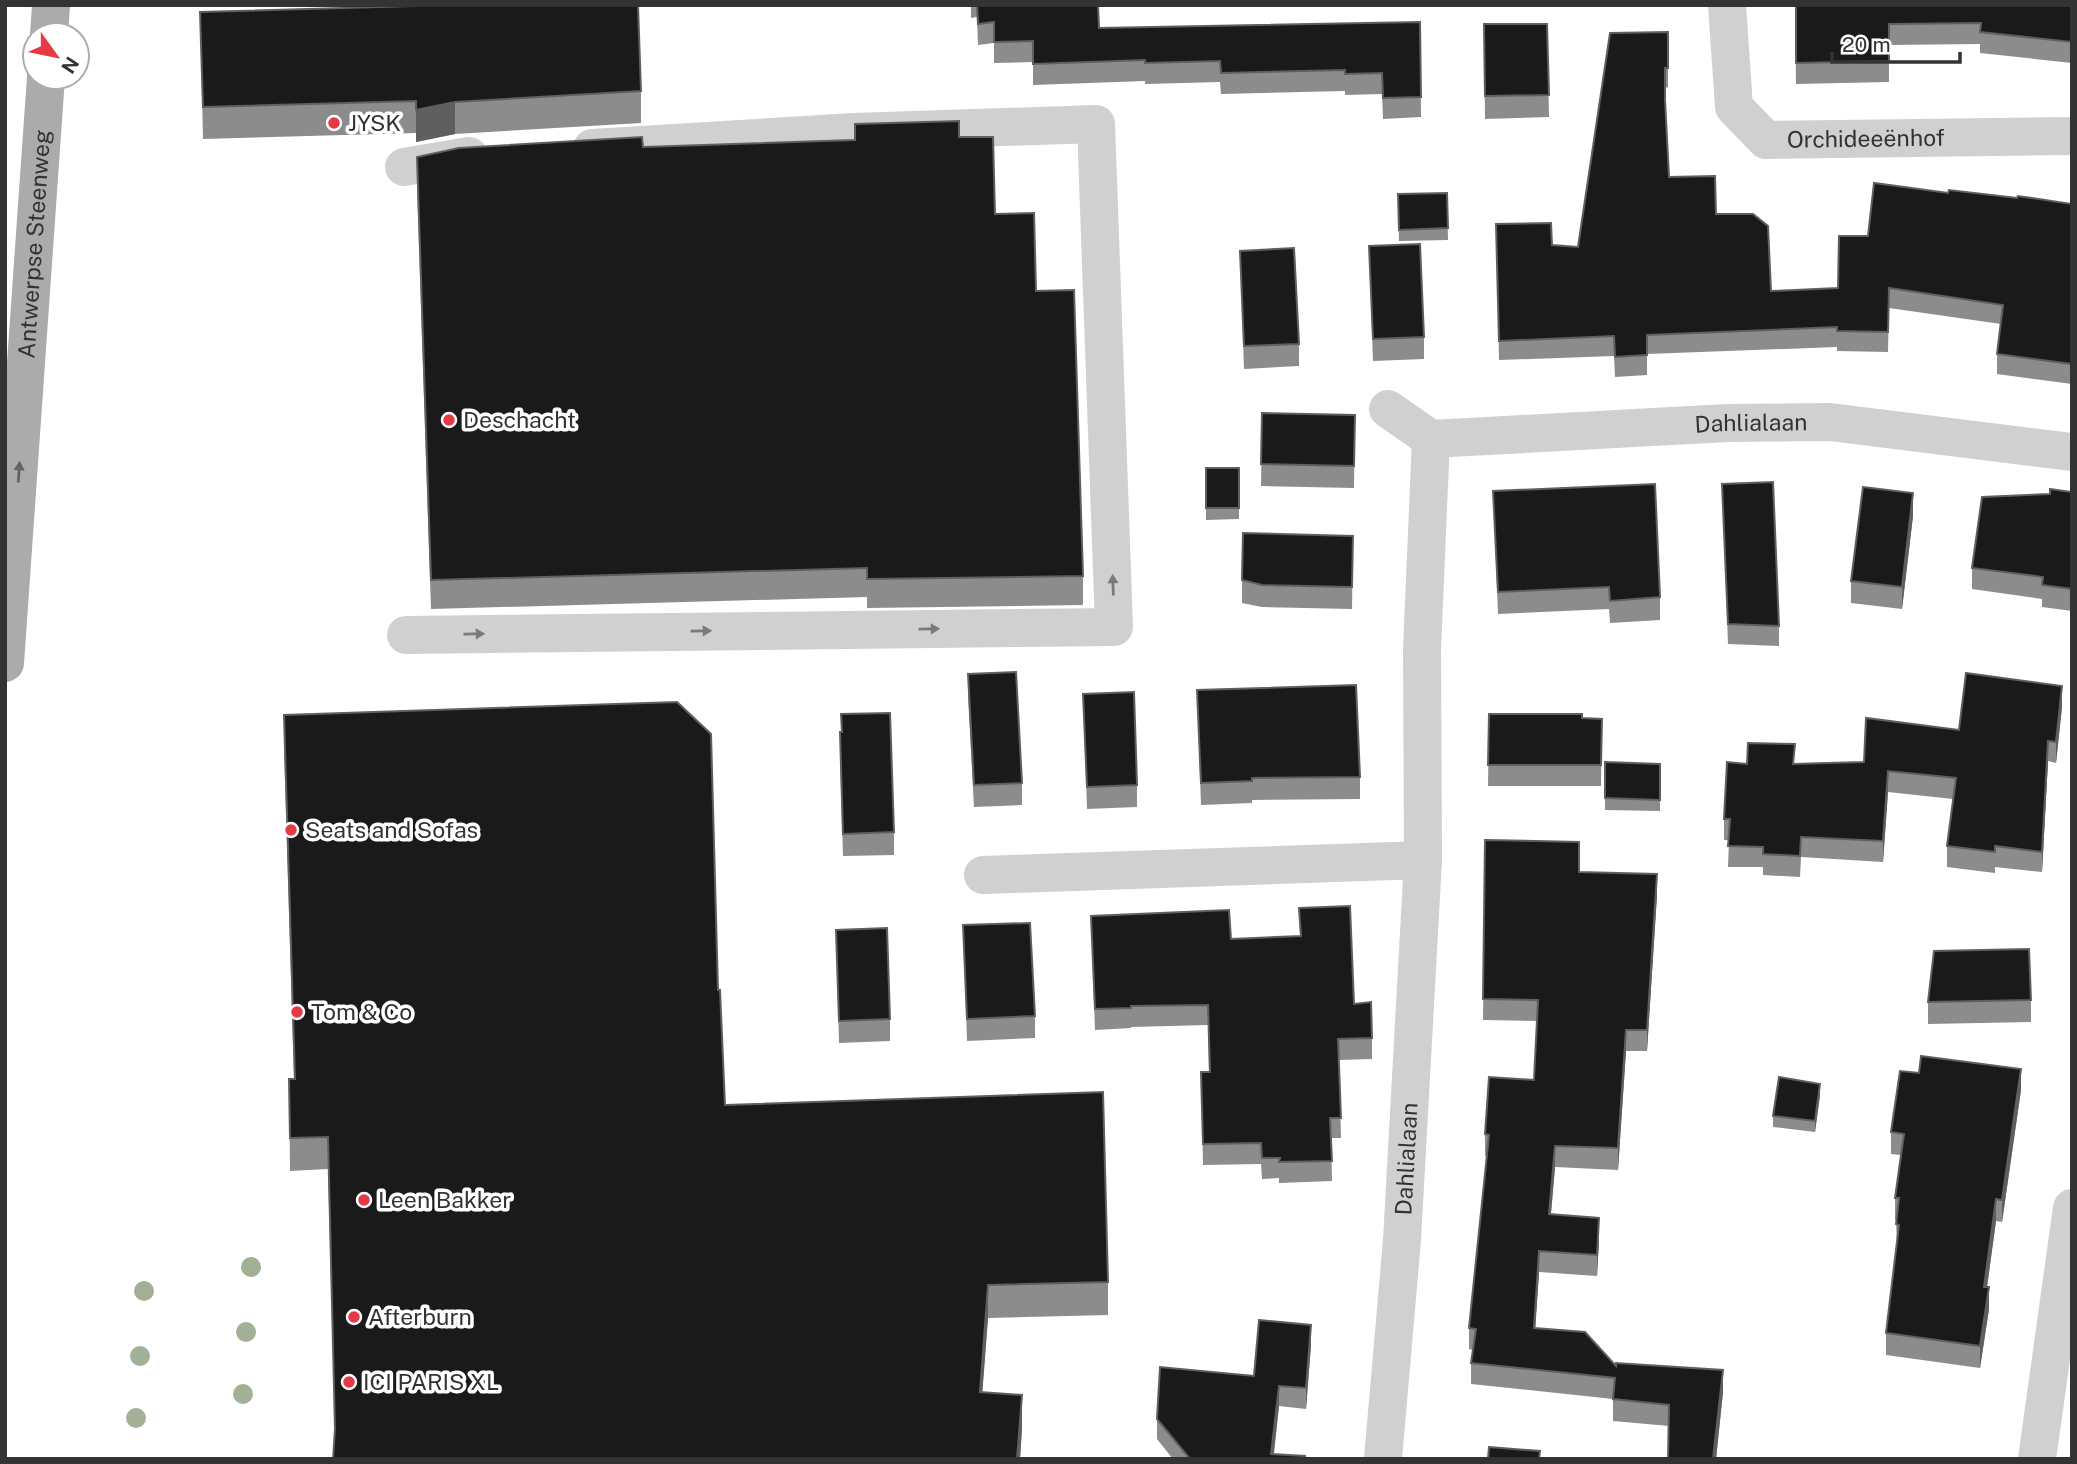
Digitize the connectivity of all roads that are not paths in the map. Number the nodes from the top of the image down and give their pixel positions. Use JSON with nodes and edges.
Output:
{"nodes":[{"id":1,"x":1727,"y":5,"type":"edge"},
{"id":2,"x":45,"y":91,"type":"edge"},
{"id":3,"x":2072,"y":136,"type":"edge"},
{"id":4,"x":552,"y":150,"type":"edge"},
{"id":5,"x":497,"y":154,"type":"edge"},
{"id":6,"x":404,"y":167,"type":"dead end"},
{"id":7,"x":1388,"y":409,"type":"dead end"},
{"id":8,"x":1430,"y":439,"type":"junction"},
{"id":9,"x":2072,"y":452,"type":"edge"},
{"id":10,"x":405,"y":635,"type":"dead end"},
{"id":11,"x":5,"y":663,"type":"edge"},
{"id":12,"x":1423,"y":860,"type":"junction"},
{"id":13,"x":983,"y":875,"type":"dead end"},
{"id":14,"x":2072,"y":1208,"type":"edge"},
{"id":15,"x":1383,"y":1459,"type":"edge"},
{"id":16,"x":2037,"y":1459,"type":"edge"}],
"edges":[{"from":1,"to":3,"type":"street","name":"Orchideeënhof"},
{"from":11,"to":2,"type":"main road","name":"Antwerpse Steenweg","one_way":true},
{"from":10,"to":4,"type":"street","one_way":true},
{"from":5,"to":6,"type":"street"},
{"from":7,"to":8,"type":"street"},
{"from":8,"to":9,"type":"street","name":"Dahlialaan"},
{"from":8,"to":12,"type":"street","name":"Dahlialaan"},
{"from":12,"to":13,"type":"street"},
{"from":12,"to":15,"type":"street","name":"Dahlialaan"},
{"from":14,"to":16,"type":"street"}]}
